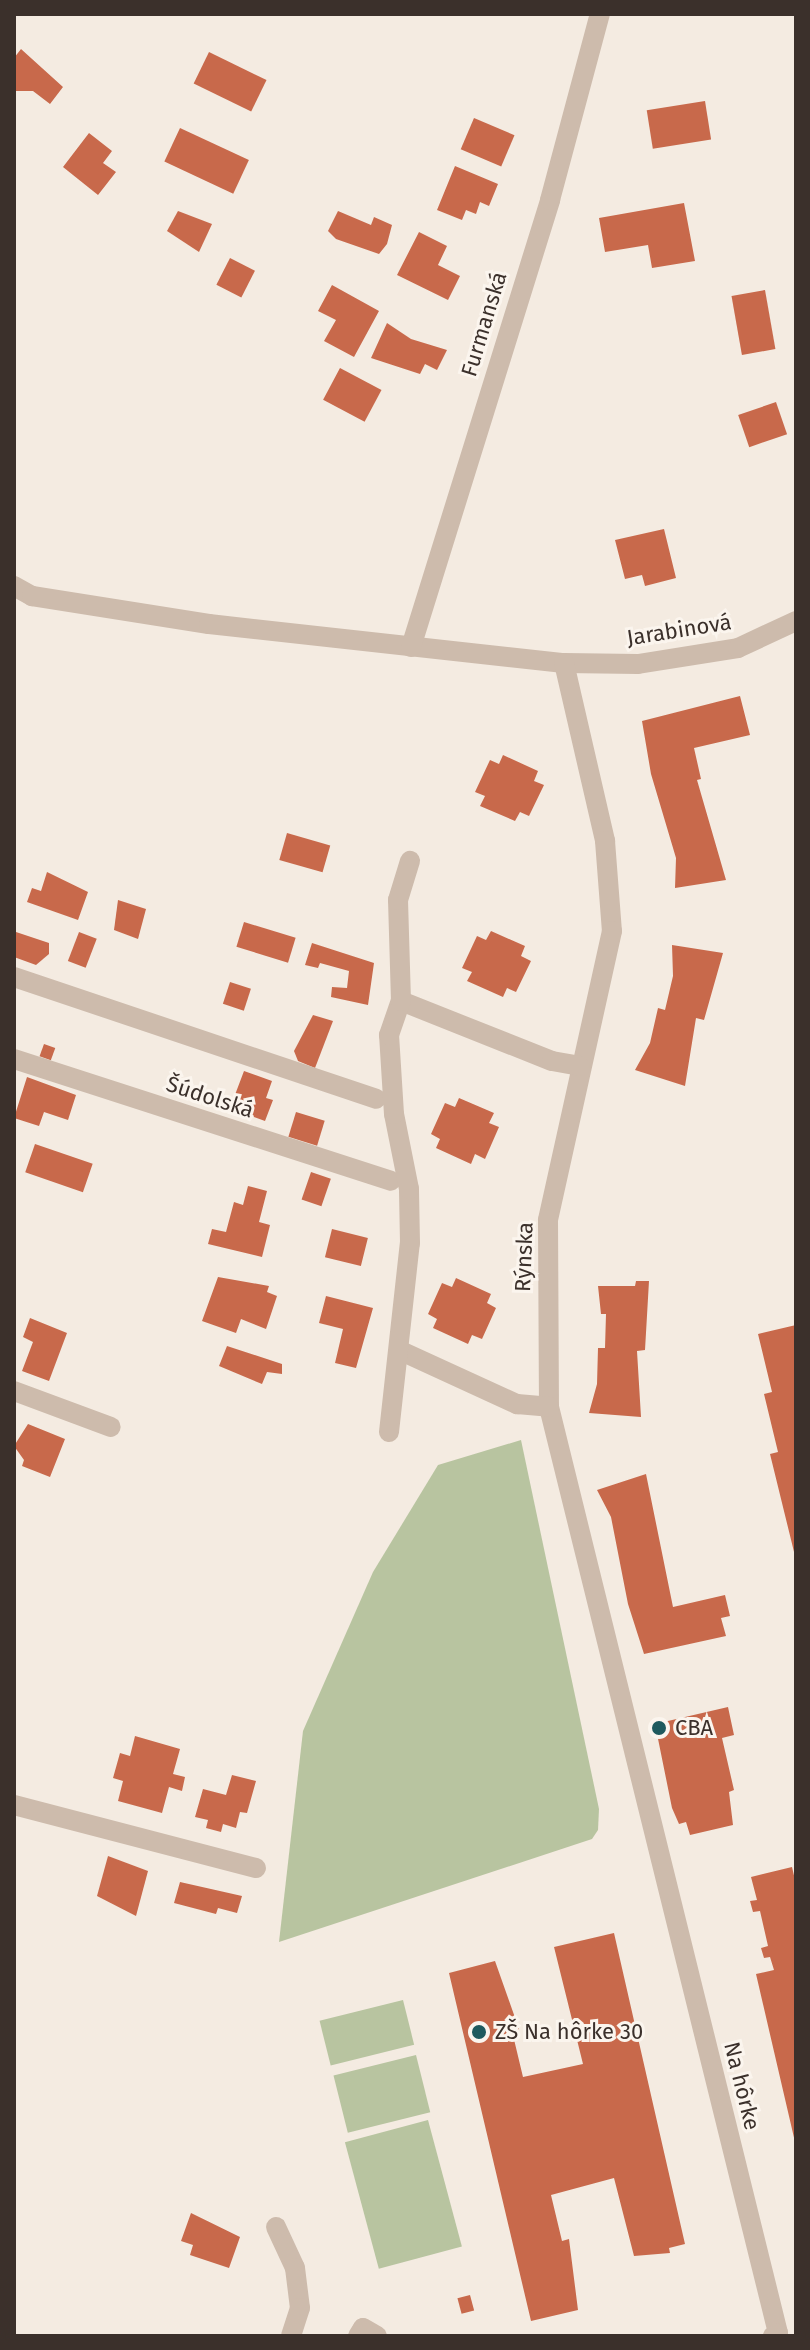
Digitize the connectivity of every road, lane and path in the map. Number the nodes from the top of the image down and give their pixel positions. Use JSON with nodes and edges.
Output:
{"nodes":[{"id":1,"x":600,"y":14,"type":"edge"},
{"id":2,"x":14,"y":586,"type":"edge"},
{"id":3,"x":796,"y":621,"type":"edge"},
{"id":4,"x":411,"y":647,"type":"junction"},
{"id":5,"x":564,"y":663,"type":"junction"},
{"id":6,"x":410,"y":861,"type":"dead end"},
{"id":7,"x":14,"y":977,"type":"edge"},
{"id":8,"x":401,"y":1001,"type":"junction"},
{"id":9,"x":14,"y":1059,"type":"edge"},
{"id":10,"x":580,"y":1066,"type":"junction"},
{"id":11,"x":376,"y":1099,"type":"dead end"},
{"id":12,"x":391,"y":1181,"type":"dead end"},
{"id":13,"x":401,"y":1351,"type":"junction"},
{"id":14,"x":14,"y":1391,"type":"edge"},
{"id":15,"x":549,"y":1407,"type":"junction"},
{"id":16,"x":111,"y":1427,"type":"dead end"},
{"id":17,"x":389,"y":1432,"type":"dead end"},
{"id":18,"x":14,"y":1805,"type":"edge"},
{"id":19,"x":659,"y":1851,"type":"joint"},
{"id":20,"x":256,"y":1868,"type":"dead end"},
{"id":21,"x":276,"y":2227,"type":"dead end"},
{"id":22,"x":782,"y":2333,"type":"edge"},
{"id":23,"x":291,"y":2336,"type":"edge"}],
"edges":[{"from":1,"to":4,"type":"street","name":"Furmanská"},
{"from":2,"to":4,"type":"street","name":"Jarabinová"},
{"from":3,"to":5,"type":"street","name":"Jarabinová"},
{"from":4,"to":5,"type":"street","name":"Jarabinová"},
{"from":5,"to":10,"type":"street","name":"Rýnska"},
{"from":6,"to":8,"type":"street"},
{"from":7,"to":11,"type":"street"},
{"from":8,"to":10,"type":"street"},
{"from":8,"to":13,"type":"street"},
{"from":9,"to":12,"type":"street","name":"Šúdolská"},
{"from":10,"to":15,"type":"street","name":"Rýnska"},
{"from":13,"to":15,"type":"street"},
{"from":13,"to":17,"type":"street"},
{"from":14,"to":16,"type":"street"},
{"from":15,"to":19,"type":"street","name":"Rýnska"},
{"from":18,"to":20,"type":"street"},
{"from":19,"to":22,"type":"street","name":"Na hôrke"},
{"from":21,"to":23,"type":"street"}]}
